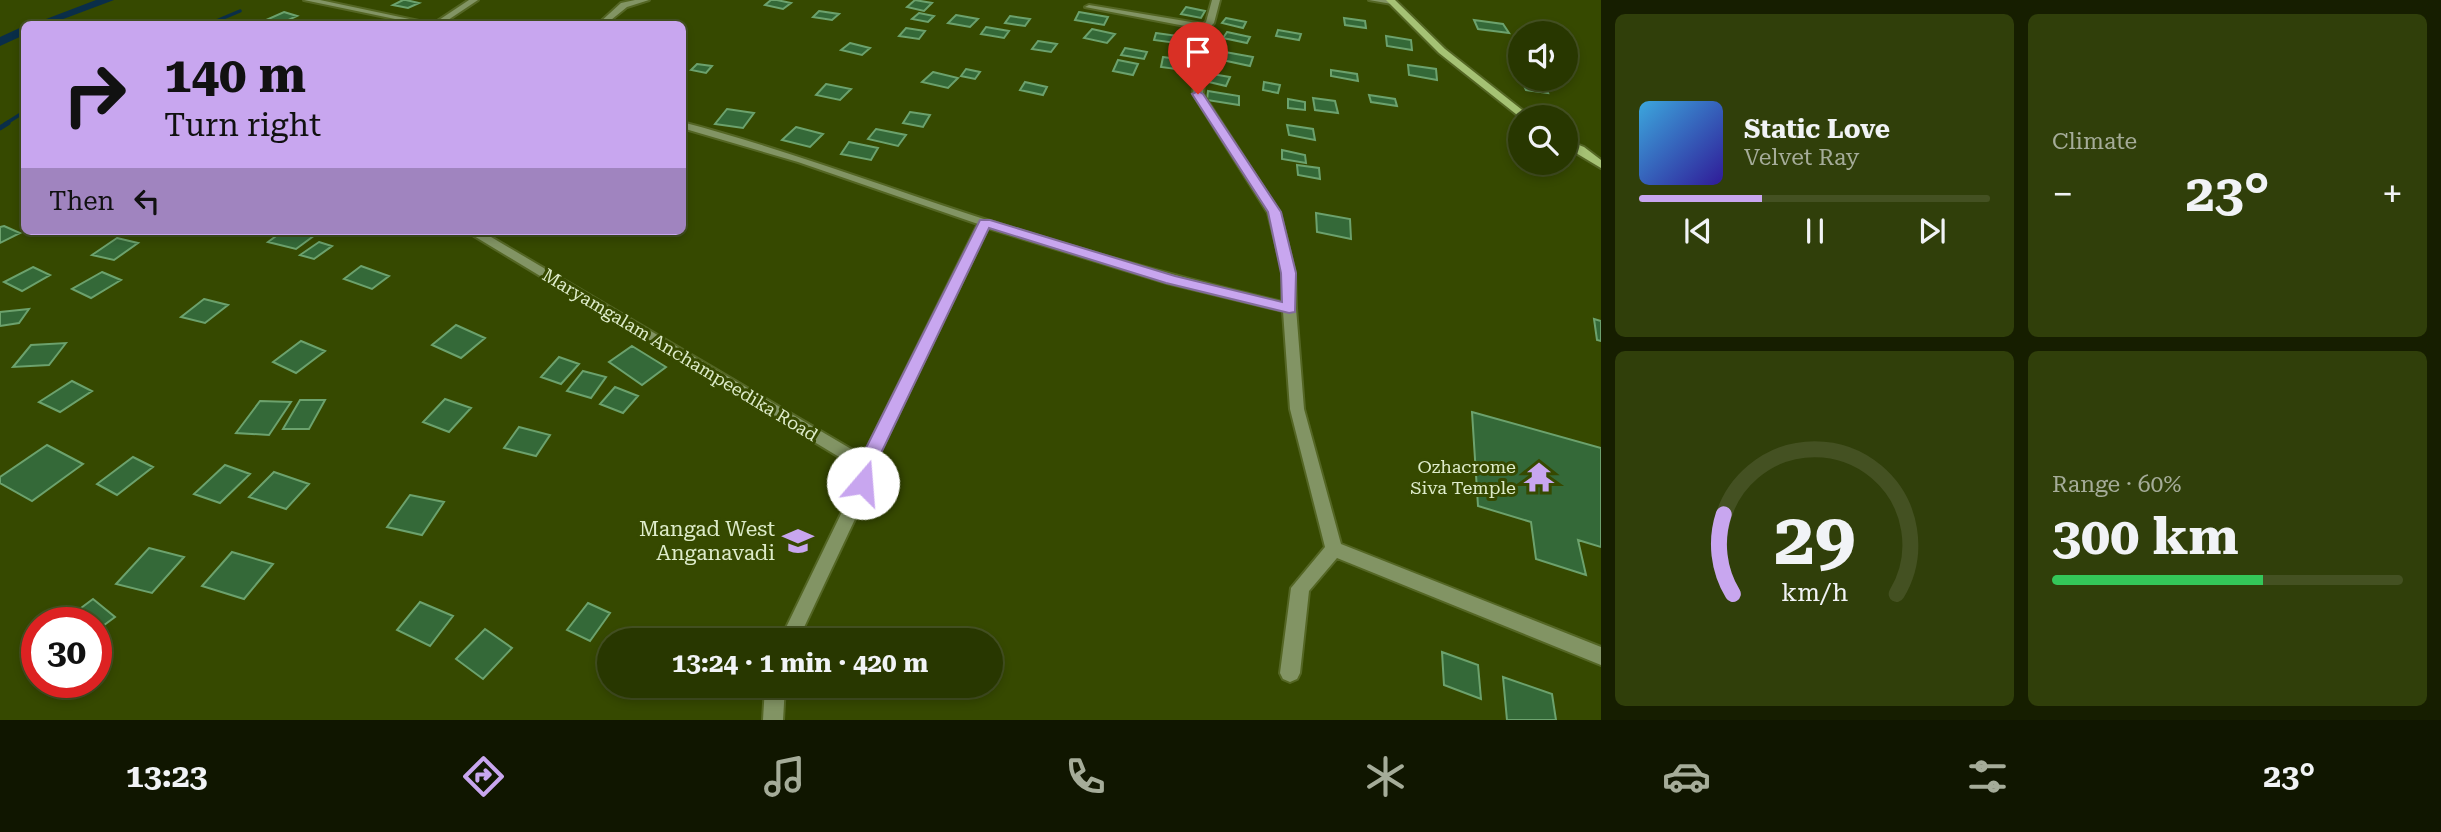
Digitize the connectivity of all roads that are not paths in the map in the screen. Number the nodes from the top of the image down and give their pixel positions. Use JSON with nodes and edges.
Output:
{"nodes":[{"id":1,"x":308,"y":0,"type":"edge"},
{"id":2,"x":474,"y":0,"type":"edge"},
{"id":3,"x":645,"y":0,"type":"edge"},
{"id":4,"x":1216,"y":0,"type":"edge"},
{"id":5,"x":1373,"y":0,"type":"edge"},
{"id":6,"x":1391,"y":1,"type":"edge"},
{"id":7,"x":1089,"y":7,"type":"dead end"},
{"id":8,"x":414,"y":21,"type":"edge"},
{"id":9,"x":442,"y":21,"type":"edge"},
{"id":10,"x":605,"y":21,"type":"edge"},
{"id":11,"x":1205,"y":27,"type":"junction"},
{"id":12,"x":1511,"y":105,"type":"edge"},
{"id":13,"x":686,"y":126,"type":"edge"},
{"id":14,"x":1578,"y":148,"type":"edge"},
{"id":15,"x":1601,"y":165,"type":"edge"},
{"id":16,"x":985,"y":223,"type":"junction"},
{"id":17,"x":480,"y":235,"type":"edge"},
{"id":18,"x":1289,"y":308,"type":"junction"},
{"id":19,"x":862,"y":474,"type":"junction"},
{"id":20,"x":1334,"y":550,"type":"junction"},
{"id":21,"x":795,"y":628,"type":"edge"},
{"id":22,"x":1601,"y":656,"type":"edge"},
{"id":23,"x":1290,"y":673,"type":"dead end"},
{"id":24,"x":774,"y":698,"type":"edge"},
{"id":25,"x":773,"y":720,"type":"edge"}],
"edges":[{"from":1,"to":8,"type":"street"},
{"from":2,"to":9,"type":"street"},
{"from":3,"to":10,"type":"street"},
{"from":4,"to":11,"type":"street"},
{"from":5,"to":6,"type":"street"},
{"from":6,"to":12,"type":"main road"},
{"from":7,"to":11,"type":"street"},
{"from":11,"to":18,"type":"street"},
{"from":13,"to":16,"type":"street"},
{"from":14,"to":15,"type":"main road"},
{"from":16,"to":18,"type":"street"},
{"from":16,"to":19,"type":"street"},
{"from":17,"to":19,"type":"street","name":"Maryamgalam Anchampeedika Road"},
{"from":18,"to":20,"type":"street"},
{"from":19,"to":21,"type":"street"},
{"from":20,"to":22,"type":"street"},
{"from":20,"to":23,"type":"street"},
{"from":24,"to":25,"type":"street"}]}
